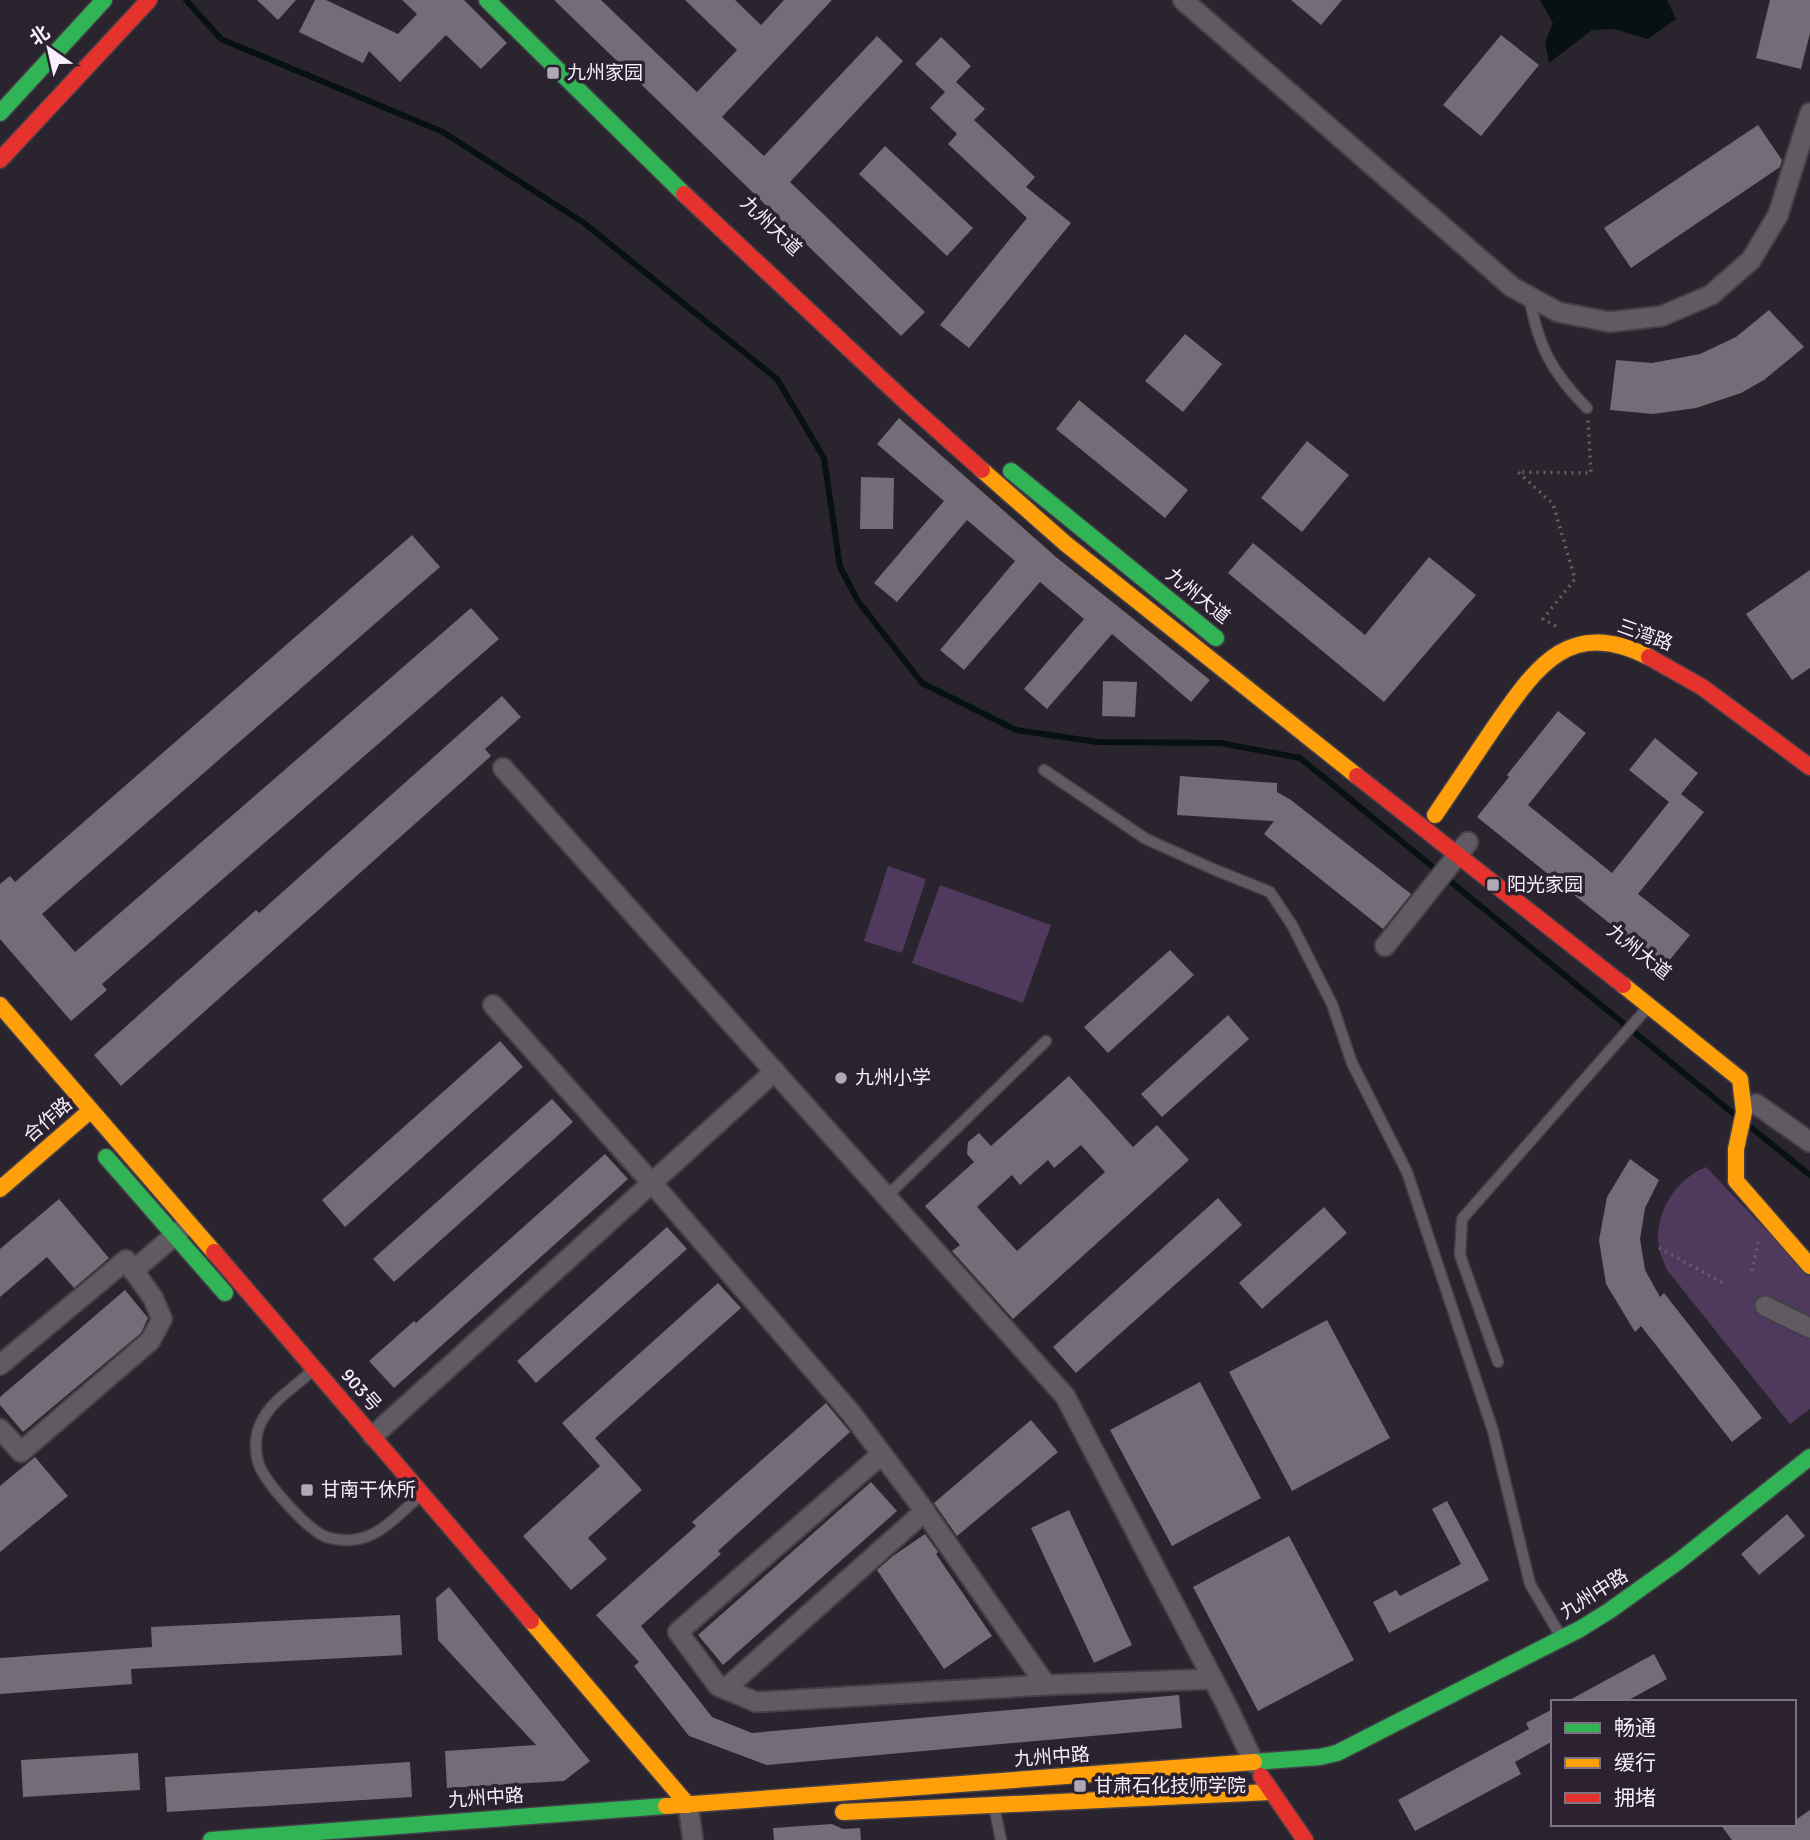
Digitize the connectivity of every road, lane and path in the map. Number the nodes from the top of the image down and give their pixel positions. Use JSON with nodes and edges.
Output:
{"nodes":[{"id":1,"x":104,"y":0,"type":"edge"},
{"id":2,"x":149,"y":0,"type":"edge"},
{"id":3,"x":487,"y":0,"type":"edge"},
{"id":4,"x":505,"y":0,"type":"edge"},
{"id":5,"x":1183,"y":0,"type":"edge"},
{"id":6,"x":0,"y":113,"type":"edge"},
{"id":7,"x":1810,"y":113,"type":"edge"},
{"id":8,"x":0,"y":160,"type":"edge"},
{"id":9,"x":674,"y":162,"type":"dead end"},
{"id":10,"x":744,"y":228,"type":"dead end"},
{"id":11,"x":1529,"y":296,"type":"junction"},
{"id":12,"x":1587,"y":408,"type":"joint"},
{"id":13,"x":964,"y":432,"type":"dead end"},
{"id":14,"x":996,"y":458,"type":"dead end"},
{"id":15,"x":1585,"y":642,"type":"junction"},
{"id":16,"x":1233,"y":652,"type":"dead end"},
{"id":17,"x":1810,"y":767,"type":"edge"},
{"id":18,"x":503,"y":768,"type":"dead end"},
{"id":19,"x":1044,"y":770,"type":"dead end"},
{"id":20,"x":1464,"y":853,"type":"junction"},
{"id":21,"x":1521,"y":885,"type":"dead end"},
{"id":22,"x":1385,"y":946,"type":"dead end"},
{"id":23,"x":0,"y":1005,"type":"edge"},
{"id":24,"x":493,"y":1005,"type":"dead end"},
{"id":25,"x":1649,"y":1005,"type":"junction"},
{"id":26,"x":1046,"y":1041,"type":"dead end"},
{"id":27,"x":775,"y":1070,"type":"junction"},
{"id":28,"x":91,"y":1110,"type":"junction"},
{"id":29,"x":1752,"y":1110,"type":"junction"},
{"id":30,"x":81,"y":1128,"type":"junction"},
{"id":31,"x":1810,"y":1142,"type":"edge"},
{"id":32,"x":652,"y":1183,"type":"junction"},
{"id":33,"x":0,"y":1189,"type":"edge"},
{"id":34,"x":887,"y":1196,"type":"junction"},
{"id":35,"x":189,"y":1223,"type":"junction"},
{"id":36,"x":174,"y":1236,"type":"junction"},
{"id":37,"x":1659,"y":1248,"type":"dead end"},
{"id":38,"x":1810,"y":1266,"type":"edge"},
{"id":39,"x":133,"y":1271,"type":"junction"},
{"id":40,"x":1723,"y":1283,"type":"dead end"},
{"id":41,"x":1765,"y":1306,"type":"dead end"},
{"id":42,"x":238,"y":1308,"type":"dead end"},
{"id":43,"x":1810,"y":1328,"type":"edge"},
{"id":44,"x":1498,"y":1362,"type":"dead end"},
{"id":45,"x":0,"y":1365,"type":"edge"},
{"id":46,"x":304,"y":1373,"type":"junction"},
{"id":47,"x":0,"y":1429,"type":"edge"},
{"id":48,"x":373,"y":1436,"type":"junction"},
{"id":49,"x":882,"y":1454,"type":"junction"},
{"id":50,"x":1810,"y":1457,"type":"edge"},
{"id":51,"x":423,"y":1493,"type":"junction"},
{"id":52,"x":410,"y":1504,"type":"junction"},
{"id":53,"x":925,"y":1511,"type":"junction"},
{"id":54,"x":1562,"y":1639,"type":"junction"},
{"id":55,"x":1213,"y":1679,"type":"junction"},
{"id":56,"x":1046,"y":1685,"type":"junction"},
{"id":57,"x":725,"y":1689,"type":"junction"},
{"id":58,"x":1254,"y":1763,"type":"junction"},
{"id":59,"x":1270,"y":1792,"type":"junction"},
{"id":60,"x":994,"y":1805,"type":"junction"},
{"id":61,"x":689,"y":1812,"type":"junction"},
{"id":62,"x":667,"y":1813,"type":"junction"},
{"id":63,"x":828,"y":1813,"type":"dead end"},
{"id":64,"x":732,"y":1817,"type":"dead end"},
{"id":65,"x":547,"y":1831,"type":"dead end"},
{"id":66,"x":301,"y":1837,"type":"edge"},
{"id":67,"x":211,"y":1840,"type":"edge"},
{"id":68,"x":693,"y":1840,"type":"edge"},
{"id":69,"x":1001,"y":1840,"type":"edge"},
{"id":70,"x":1305,"y":1840,"type":"edge"}],
"edges":[{"from":1,"to":6,"type":"main road"},
{"from":2,"to":8,"type":"main road"},
{"from":3,"to":20,"type":"main road"},
{"from":4,"to":9,"type":"main road"},
{"from":5,"to":11,"type":"street"},
{"from":7,"to":11,"type":"street"},
{"from":10,"to":13,"type":"main road","name":"九州大道"},
{"from":11,"to":12,"type":"lane"},
{"from":12,"to":15,"type":"path"},
{"from":14,"to":16,"type":"main road","name":"九州大道"},
{"from":15,"to":17,"type":"main road","name":"三湾路"},
{"from":15,"to":20,"type":"main road","name":"三湾路"},
{"from":18,"to":27,"type":"street"},
{"from":19,"to":54,"type":"lane"},
{"from":20,"to":22,"type":"street"},
{"from":20,"to":25,"type":"main road"},
{"from":21,"to":25,"type":"main road","name":"九州大道"},
{"from":23,"to":28,"type":"main road","name":"903号"},
{"from":24,"to":32,"type":"street"},
{"from":25,"to":29,"type":"main road","name":"九州大道"},
{"from":25,"to":44,"type":"lane"},
{"from":26,"to":34,"type":"lane"},
{"from":27,"to":32,"type":"street"},
{"from":27,"to":34,"type":"street"},
{"from":28,"to":30,"type":"main road","name":"合作路"},
{"from":28,"to":35,"type":"main road","name":"903号"},
{"from":29,"to":31,"type":"street"},
{"from":29,"to":38,"type":"main road","name":"九州大道"},
{"from":30,"to":33,"type":"main road","name":"合作路"},
{"from":30,"to":36,"type":"main road"},
{"from":32,"to":48,"type":"street"},
{"from":32,"to":49,"type":"street"},
{"from":34,"to":55,"type":"street"},
{"from":35,"to":36,"type":"street"},
{"from":35,"to":46,"type":"main road","name":"903号"},
{"from":36,"to":39,"type":"street"},
{"from":36,"to":42,"type":"main road"},
{"from":37,"to":40,"type":"path"},
{"from":39,"to":45,"type":"street"},
{"from":39,"to":47,"type":"street"},
{"from":41,"to":43,"type":"street"},
{"from":46,"to":48,"type":"main road","name":"903号"},
{"from":46,"to":52,"type":"main road"},
{"from":46,"to":52,"type":"lane"},
{"from":48,"to":51,"type":"main road","name":"903号"},
{"from":49,"to":53,"type":"street"},
{"from":49,"to":57,"type":"street"},
{"from":50,"to":54,"type":"main road","name":"九州中路"},
{"from":51,"to":52,"type":"lane"},
{"from":51,"to":61,"type":"main road","name":"903号"},
{"from":52,"to":62,"type":"main road"},
{"from":53,"to":56,"type":"street"},
{"from":53,"to":57,"type":"street"},
{"from":54,"to":58,"type":"main road","name":"九州中路"},
{"from":55,"to":56,"type":"street"},
{"from":55,"to":58,"type":"street"},
{"from":56,"to":57,"type":"street"},
{"from":58,"to":59,"type":"main road"},
{"from":58,"to":61,"type":"main road","name":"九州中路"},
{"from":59,"to":60,"type":"main road"},
{"from":59,"to":70,"type":"main road"},
{"from":60,"to":63,"type":"main road"},
{"from":60,"to":69,"type":"lane"},
{"from":61,"to":62,"type":"main road","name":"九州中路"},
{"from":61,"to":64,"type":"main road"},
{"from":61,"to":68,"type":"street"},
{"from":62,"to":65,"type":"main road"},
{"from":62,"to":66,"type":"main road","name":"九州中路"},
{"from":66,"to":67,"type":"main road","name":"九州中路"}]}
